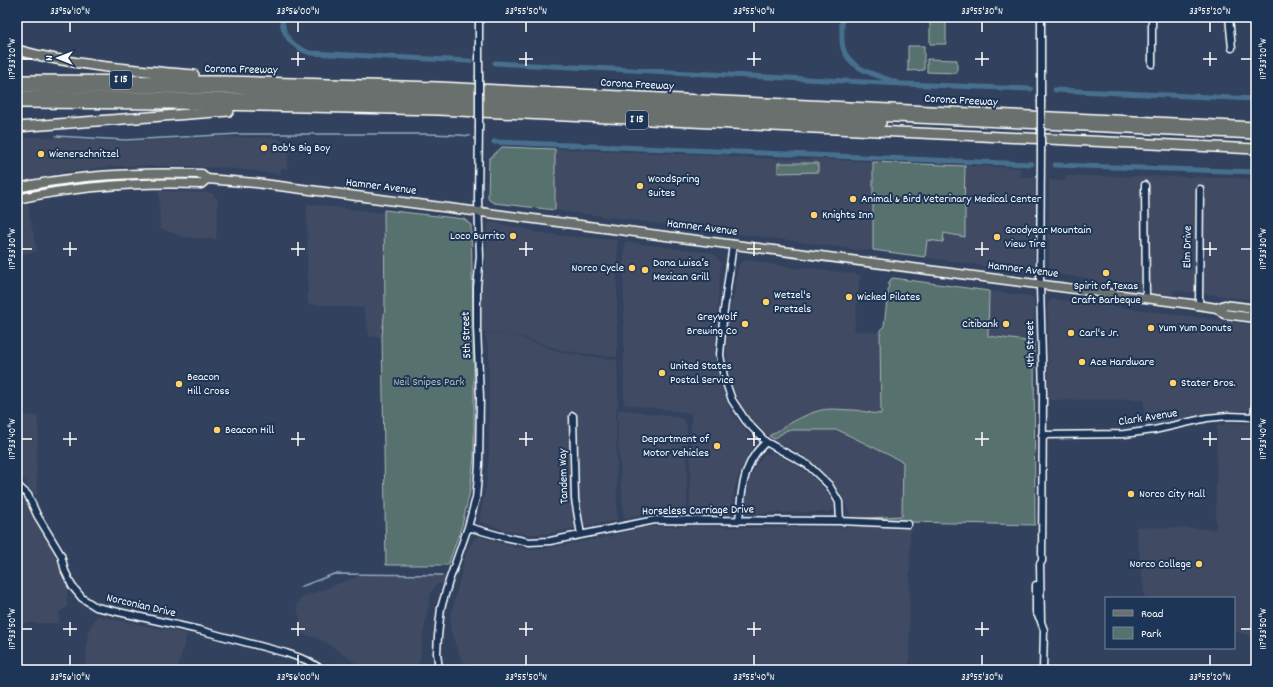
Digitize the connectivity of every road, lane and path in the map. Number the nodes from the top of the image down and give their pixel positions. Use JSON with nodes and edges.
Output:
{"nodes":[{"id":1,"x":479,"y":17,"type":"edge"},
{"id":2,"x":1041,"y":17,"type":"edge"},
{"id":3,"x":1152,"y":17,"type":"edge"},
{"id":4,"x":1229,"y":17,"type":"edge"},
{"id":5,"x":1232,"y":48,"type":"dead end"},
{"id":6,"x":17,"y":50,"type":"edge"},
{"id":7,"x":1152,"y":64,"type":"dead end"},
{"id":8,"x":17,"y":80,"type":"edge"},
{"id":9,"x":225,"y":81,"type":"junction"},
{"id":10,"x":17,"y":87,"type":"edge"},
{"id":11,"x":17,"y":96,"type":"edge"},
{"id":12,"x":17,"y":102,"type":"edge"},
{"id":13,"x":813,"y":106,"type":"junction"},
{"id":14,"x":314,"y":107,"type":"junction"},
{"id":15,"x":765,"y":115,"type":"junction"},
{"id":16,"x":17,"y":127,"type":"edge"},
{"id":17,"x":812,"y":127,"type":"junction"},
{"id":18,"x":1256,"y":127,"type":"edge"},
{"id":19,"x":1256,"y":134,"type":"edge"},
{"id":20,"x":1256,"y":140,"type":"edge"},
{"id":21,"x":1256,"y":149,"type":"edge"},
{"id":22,"x":207,"y":179,"type":"junction"},
{"id":23,"x":58,"y":181,"type":"junction"},
{"id":24,"x":1145,"y":185,"type":"dead end"},
{"id":25,"x":17,"y":188,"type":"edge"},
{"id":26,"x":1200,"y":189,"type":"dead end"},
{"id":27,"x":36,"y":195,"type":"junction"},
{"id":28,"x":17,"y":200,"type":"edge"},
{"id":29,"x":479,"y":212,"type":"junction"},
{"id":30,"x":733,"y":244,"type":"junction"},
{"id":31,"x":1040,"y":285,"type":"junction"},
{"id":32,"x":1146,"y":298,"type":"junction"},
{"id":33,"x":1198,"y":305,"type":"junction"},
{"id":34,"x":1218,"y":308,"type":"junction"},
{"id":35,"x":1256,"y":309,"type":"edge"},
{"id":36,"x":1256,"y":318,"type":"edge"},
{"id":37,"x":1256,"y":400,"type":"edge"},
{"id":38,"x":573,"y":416,"type":"dead end"},
{"id":39,"x":1255,"y":416,"type":"edge"},
{"id":40,"x":1042,"y":435,"type":"junction"},
{"id":41,"x":766,"y":442,"type":"junction"},
{"id":42,"x":17,"y":485,"type":"edge"},
{"id":43,"x":739,"y":520,"type":"junction"},
{"id":44,"x":840,"y":521,"type":"junction"},
{"id":45,"x":908,"y":524,"type":"dead end"},
{"id":46,"x":468,"y":527,"type":"junction"},
{"id":47,"x":581,"y":535,"type":"junction"},
{"id":48,"x":1041,"y":563,"type":"junction"},
{"id":49,"x":1044,"y":630,"type":"junction"},
{"id":50,"x":323,"y":670,"type":"edge"},
{"id":51,"x":438,"y":670,"type":"edge"},
{"id":52,"x":1044,"y":670,"type":"edge"}],
"edges":[{"from":1,"to":29,"type":"street","name":"5th Street","bridge":true},
{"from":2,"to":31,"type":"street","name":"4th Street","bridge":true},
{"from":3,"to":7,"type":"street"},
{"from":4,"to":5,"type":"street"},
{"from":6,"to":9,"type":"highway"},
{"from":8,"to":9,"type":"highway","name":"Corona Freeway","number":"I 15"},
{"from":9,"to":13,"type":"highway","name":"Corona Freeway","number":"I 15"},
{"from":10,"to":15,"type":"highway"},
{"from":11,"to":15,"type":"highway"},
{"from":12,"to":14,"type":"highway","number":"I 15"},
{"from":13,"to":15,"type":"highway"},
{"from":13,"to":18,"type":"highway","name":"Corona Freeway","number":"I 15"},
{"from":14,"to":16,"type":"highway"},
{"from":14,"to":17,"type":"highway","number":"I 15"},
{"from":15,"to":17,"type":"highway","number":"I 15"},
{"from":15,"to":19,"type":"highway"},
{"from":15,"to":20,"type":"highway"},
{"from":17,"to":21,"type":"highway","number":"I 15"},
{"from":22,"to":23,"type":"main road","name":"Hamner Avenue"},
{"from":22,"to":27,"type":"main road","name":"Hamner Avenue"},
{"from":22,"to":29,"type":"main road","name":"Hamner Avenue"},
{"from":23,"to":25,"type":"main road","name":"Hamner Avenue"},
{"from":23,"to":27,"type":"main road"},
{"from":24,"to":32,"type":"street"},
{"from":26,"to":33,"type":"street","name":"Elm Drive"},
{"from":27,"to":28,"type":"main road","name":"Hamner Avenue"},
{"from":29,"to":30,"type":"main road","name":"Hamner Avenue"},
{"from":29,"to":46,"type":"street","name":"5th Street"},
{"from":30,"to":31,"type":"main road","name":"Hamner Avenue"},
{"from":30,"to":41,"type":"street"},
{"from":31,"to":32,"type":"main road","name":"Hamner Avenue"},
{"from":31,"to":40,"type":"street","name":"4th Street"},
{"from":32,"to":33,"type":"main road","name":"Hamner Avenue"},
{"from":33,"to":34,"type":"main road","name":"Hamner Avenue"},
{"from":34,"to":35,"type":"main road","name":"Hamner Avenue"},
{"from":34,"to":36,"type":"main road","name":"Hamner Avenue"},
{"from":37,"to":39,"type":"street"},
{"from":38,"to":47,"type":"street","name":"Tandem Way"},
{"from":39,"to":40,"type":"street","name":"Clark Avenue"},
{"from":40,"to":48,"type":"street","name":"4th Street"},
{"from":41,"to":43,"type":"street"},
{"from":41,"to":44,"type":"street"},
{"from":42,"to":50,"type":"street","name":"Norconian Drive"},
{"from":43,"to":44,"type":"street","name":"Horseless Carriage Drive"},
{"from":43,"to":47,"type":"street","name":"Horseless Carriage Drive"},
{"from":44,"to":45,"type":"street","name":"Horseless Carriage Drive"},
{"from":46,"to":47,"type":"street","name":"Horseless Carriage Drive"},
{"from":46,"to":51,"type":"street","name":"5th Street"},
{"from":48,"to":49,"type":"street"},
{"from":48,"to":49,"type":"street"},
{"from":49,"to":52,"type":"street"}]}
